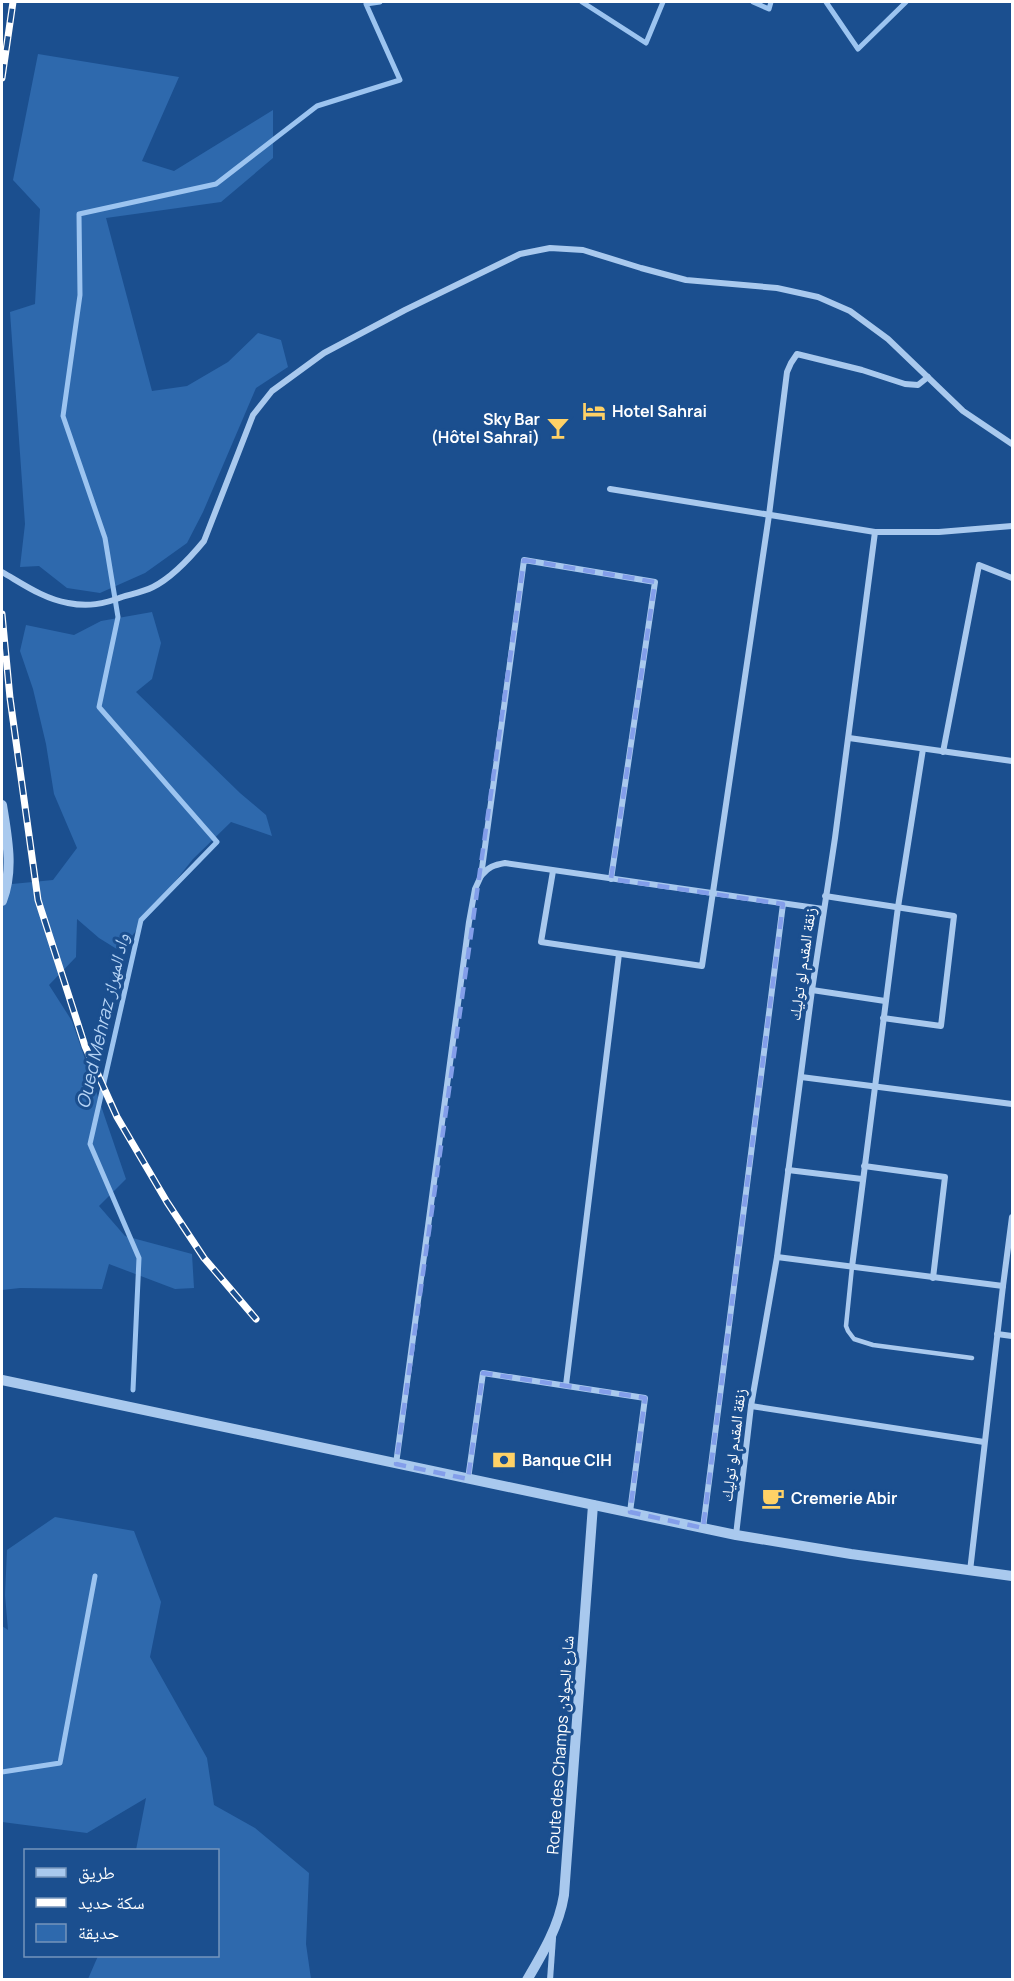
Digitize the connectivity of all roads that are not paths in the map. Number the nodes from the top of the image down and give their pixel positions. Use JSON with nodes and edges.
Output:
{"nodes":[{"id":1,"x":927,"y":377,"type":"junction"},
{"id":2,"x":1012,"y":444,"type":"edge"},
{"id":3,"x":610,"y":489,"type":"dead end"},
{"id":4,"x":769,"y":515,"type":"junction"},
{"id":5,"x":1012,"y":526,"type":"edge"},
{"id":6,"x":876,"y":532,"type":"junction"},
{"id":7,"x":2,"y":572,"type":"edge"},
{"id":8,"x":1012,"y":578,"type":"edge"},
{"id":9,"x":849,"y":738,"type":"junction"},
{"id":10,"x":923,"y":749,"type":"junction"},
{"id":11,"x":943,"y":752,"type":"junction"},
{"id":12,"x":1012,"y":760,"type":"edge"},
{"id":13,"x":2,"y":805,"type":"edge"},
{"id":14,"x":553,"y":871,"type":"junction"},
{"id":15,"x":481,"y":876,"type":"junction"},
{"id":16,"x":611,"y":879,"type":"junction"},
{"id":17,"x":712,"y":893,"type":"junction"},
{"id":18,"x":825,"y":896,"type":"junction"},
{"id":19,"x":2,"y":901,"type":"edge"},
{"id":20,"x":783,"y":904,"type":"junction"},
{"id":21,"x":898,"y":907,"type":"junction"},
{"id":22,"x":823,"y":909,"type":"junction"},
{"id":23,"x":619,"y":954,"type":"junction"},
{"id":24,"x":812,"y":990,"type":"junction"},
{"id":25,"x":885,"y":1001,"type":"junction"},
{"id":26,"x":883,"y":1018,"type":"junction"},
{"id":27,"x":801,"y":1077,"type":"junction"},
{"id":28,"x":874,"y":1086,"type":"junction"},
{"id":29,"x":1012,"y":1104,"type":"edge"},
{"id":30,"x":864,"y":1166,"type":"junction"},
{"id":31,"x":788,"y":1170,"type":"junction"},
{"id":32,"x":862,"y":1179,"type":"junction"},
{"id":33,"x":1012,"y":1217,"type":"edge"},
{"id":34,"x":777,"y":1257,"type":"junction"},
{"id":35,"x":852,"y":1267,"type":"junction"},
{"id":36,"x":933,"y":1278,"type":"junction"},
{"id":37,"x":1003,"y":1286,"type":"junction"},
{"id":38,"x":997,"y":1334,"type":"junction"},
{"id":39,"x":1012,"y":1336,"type":"edge"},
{"id":40,"x":972,"y":1358,"type":"dead end"},
{"id":41,"x":2,"y":1380,"type":"edge"},
{"id":42,"x":566,"y":1384,"type":"junction"},
{"id":43,"x":751,"y":1406,"type":"junction"},
{"id":44,"x":984,"y":1442,"type":"junction"},
{"id":45,"x":396,"y":1464,"type":"junction"},
{"id":46,"x":468,"y":1479,"type":"junction"},
{"id":47,"x":593,"y":1505,"type":"junction"},
{"id":48,"x":630,"y":1512,"type":"junction"},
{"id":49,"x":703,"y":1528,"type":"junction"},
{"id":50,"x":736,"y":1535,"type":"junction"},
{"id":51,"x":970,"y":1571,"type":"junction"},
{"id":52,"x":1012,"y":1576,"type":"edge"},
{"id":53,"x":553,"y":1933,"type":"junction"},
{"id":54,"x":527,"y":1980,"type":"edge"},
{"id":55,"x":550,"y":1980,"type":"edge"}],
"edges":[{"from":1,"to":2,"type":"street"},
{"from":1,"to":4,"type":"street"},
{"from":1,"to":7,"type":"street"},
{"from":3,"to":4,"type":"street"},
{"from":4,"to":6,"type":"street"},
{"from":4,"to":17,"type":"street"},
{"from":5,"to":6,"type":"street"},
{"from":6,"to":9,"type":"street","name":"زنقة المقدم لو توليك"},
{"from":8,"to":11,"type":"street"},
{"from":9,"to":10,"type":"street"},
{"from":9,"to":18,"type":"street","name":"زنقة المقدم لو توليك"},
{"from":10,"to":11,"type":"street"},
{"from":10,"to":21,"type":"street"},
{"from":11,"to":12,"type":"street"},
{"from":13,"to":19,"type":"street"},
{"from":14,"to":15,"type":"street"},
{"from":14,"to":16,"type":"street"},
{"from":14,"to":23,"type":"street"},
{"from":15,"to":16,"type":"street"},
{"from":15,"to":45,"type":"street"},
{"from":16,"to":17,"type":"street"},
{"from":17,"to":20,"type":"street"},
{"from":17,"to":23,"type":"street"},
{"from":18,"to":21,"type":"street"},
{"from":18,"to":22,"type":"street","name":"زنقة المقدم لو توليك"},
{"from":20,"to":22,"type":"street"},
{"from":20,"to":49,"type":"street"},
{"from":21,"to":25,"type":"street"},
{"from":21,"to":26,"type":"street"},
{"from":22,"to":24,"type":"street","name":"زنقة المقدم لو توليك"},
{"from":23,"to":42,"type":"street"},
{"from":24,"to":25,"type":"street"},
{"from":24,"to":27,"type":"street","name":"زنقة المقدم لو توليك"},
{"from":25,"to":26,"type":"street"},
{"from":26,"to":28,"type":"street"},
{"from":27,"to":28,"type":"street"},
{"from":27,"to":31,"type":"street","name":"زنقة المقدم لو توليك"},
{"from":28,"to":29,"type":"street"},
{"from":28,"to":30,"type":"street"},
{"from":30,"to":32,"type":"street"},
{"from":30,"to":36,"type":"street"},
{"from":31,"to":32,"type":"street"},
{"from":31,"to":34,"type":"street","name":"زنقة المقدم لو توليك"},
{"from":32,"to":35,"type":"street"},
{"from":33,"to":37,"type":"street"},
{"from":34,"to":35,"type":"street"},
{"from":34,"to":43,"type":"street","name":"زنقة المقدم لو توليك"},
{"from":35,"to":36,"type":"street"},
{"from":35,"to":40,"type":"lane"},
{"from":36,"to":37,"type":"street"},
{"from":37,"to":38,"type":"street"},
{"from":38,"to":39,"type":"street"},
{"from":38,"to":44,"type":"street"},
{"from":41,"to":45,"type":"street"},
{"from":42,"to":46,"type":"street"},
{"from":42,"to":48,"type":"street"},
{"from":43,"to":44,"type":"street"},
{"from":43,"to":50,"type":"street","name":"زنقة المقدم لو توليك"},
{"from":44,"to":51,"type":"street"},
{"from":45,"to":46,"type":"street"},
{"from":46,"to":47,"type":"street"},
{"from":47,"to":48,"type":"street"},
{"from":47,"to":53,"type":"street","name":"Route des Champs شارع الجولان"},
{"from":48,"to":49,"type":"street"},
{"from":49,"to":50,"type":"street"},
{"from":50,"to":51,"type":"street"},
{"from":51,"to":52,"type":"street"},
{"from":53,"to":54,"type":"street","name":"Route des Champs شارع الجولان"},
{"from":53,"to":55,"type":"street"}]}
